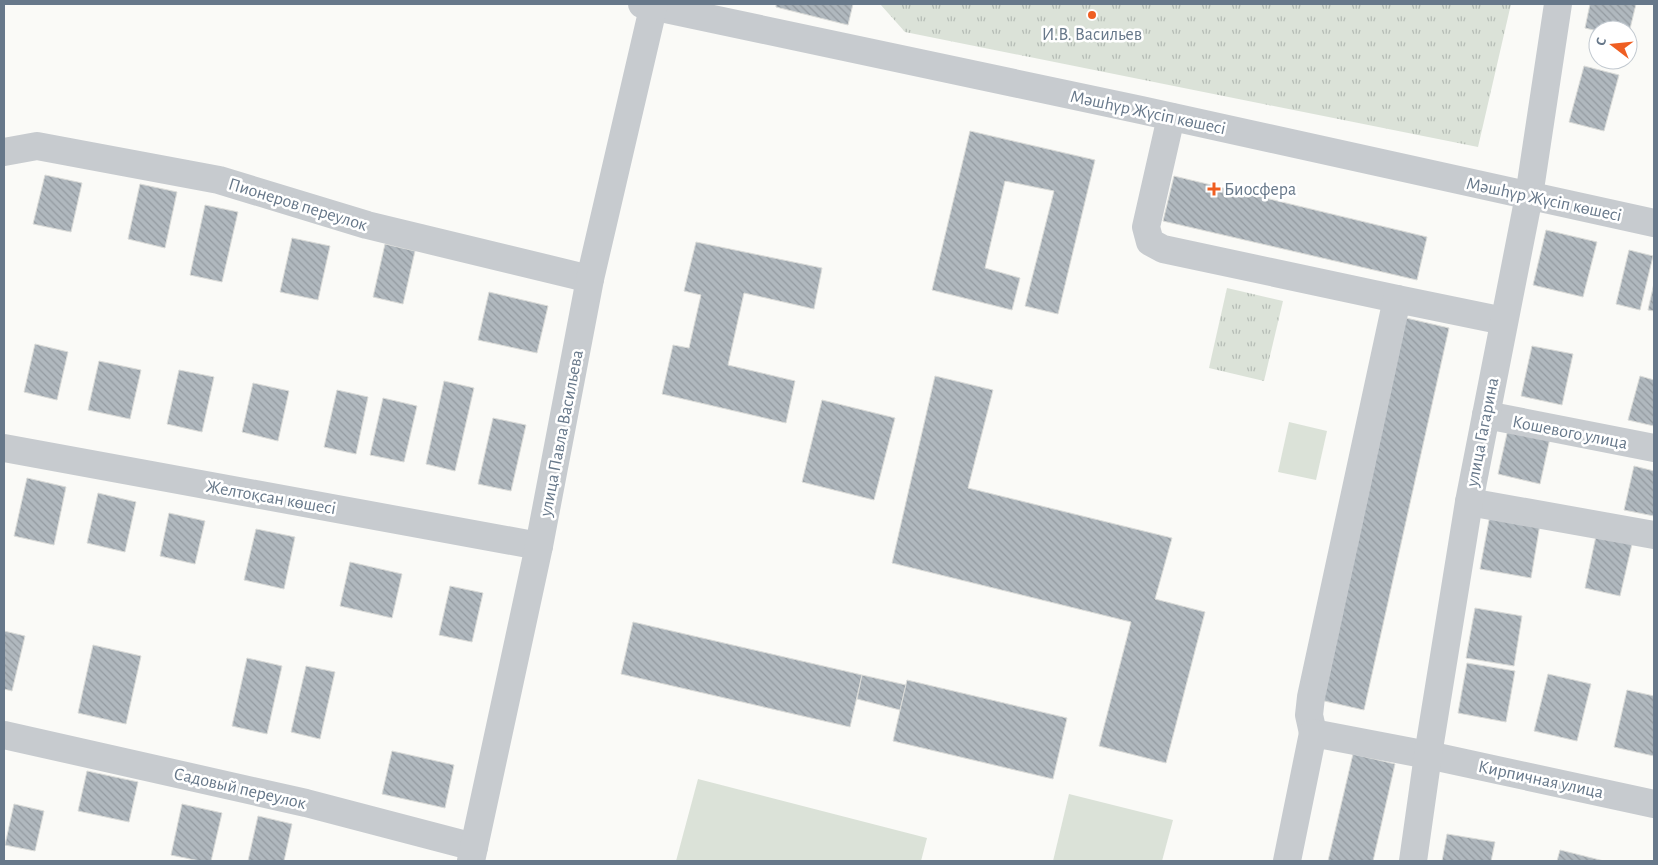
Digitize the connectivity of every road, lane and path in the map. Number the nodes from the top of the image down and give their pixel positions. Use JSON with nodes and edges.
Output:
{"nodes":[{"id":1,"x":1558,"y":4,"type":"edge"},
{"id":2,"x":650,"y":5,"type":"edge"},
{"id":3,"x":1171,"y":117,"type":"junction"},
{"id":4,"x":4,"y":152,"type":"edge"},
{"id":5,"x":1529,"y":196,"type":"junction"},
{"id":6,"x":1654,"y":223,"type":"edge"},
{"id":7,"x":590,"y":279,"type":"junction"},
{"id":8,"x":1396,"y":299,"type":"junction"},
{"id":9,"x":1504,"y":321,"type":"junction"},
{"id":10,"x":1486,"y":414,"type":"junction"},
{"id":11,"x":4,"y":448,"type":"edge"},
{"id":12,"x":1654,"y":448,"type":"edge"},
{"id":13,"x":1469,"y":502,"type":"junction"},
{"id":14,"x":1654,"y":535,"type":"edge"},
{"id":15,"x":539,"y":546,"type":"junction"},
{"id":16,"x":1313,"y":733,"type":"junction"},
{"id":17,"x":4,"y":735,"type":"edge"},
{"id":18,"x":1428,"y":755,"type":"junction"},
{"id":19,"x":1654,"y":804,"type":"edge"},
{"id":20,"x":472,"y":854,"type":"edge"},
{"id":21,"x":1287,"y":861,"type":"edge"},
{"id":22,"x":1413,"y":861,"type":"edge"}],
"edges":[{"from":1,"to":5,"type":"street","name":"улица Гагарина"},
{"from":2,"to":3,"type":"street","name":"Мәшһүр Жүсіп көшесі"},
{"from":2,"to":7,"type":"street","name":"улица Павла Васильева"},
{"from":3,"to":5,"type":"street","name":"Мәшһүр Жүсіп көшесі"},
{"from":3,"to":8,"type":"street"},
{"from":4,"to":7,"type":"street","name":"Пионеров переулок"},
{"from":5,"to":6,"type":"street","name":"Мәшһүр Жүсіп көшесі"},
{"from":5,"to":9,"type":"street","name":"улица Гагарина"},
{"from":7,"to":15,"type":"street","name":"улица Павла Васильева"},
{"from":8,"to":9,"type":"street"},
{"from":8,"to":16,"type":"street"},
{"from":9,"to":10,"type":"street","name":"улица Гагарина"},
{"from":10,"to":12,"type":"street","name":"Кошевого улица"},
{"from":10,"to":13,"type":"street","name":"улица Гагарина"},
{"from":11,"to":15,"type":"street","name":"Желтоқсан көшесі"},
{"from":13,"to":14,"type":"street"},
{"from":13,"to":18,"type":"street","name":"улица Гагарина"},
{"from":15,"to":20,"type":"street","name":"улица Павла Васильева"},
{"from":16,"to":18,"type":"street","name":"Кирпичная улица"},
{"from":16,"to":21,"type":"street"},
{"from":17,"to":20,"type":"street","name":"Садовый переулок"},
{"from":18,"to":19,"type":"street","name":"Кирпичная улица"},
{"from":18,"to":22,"type":"street","name":"улица Гагарина"}]}
